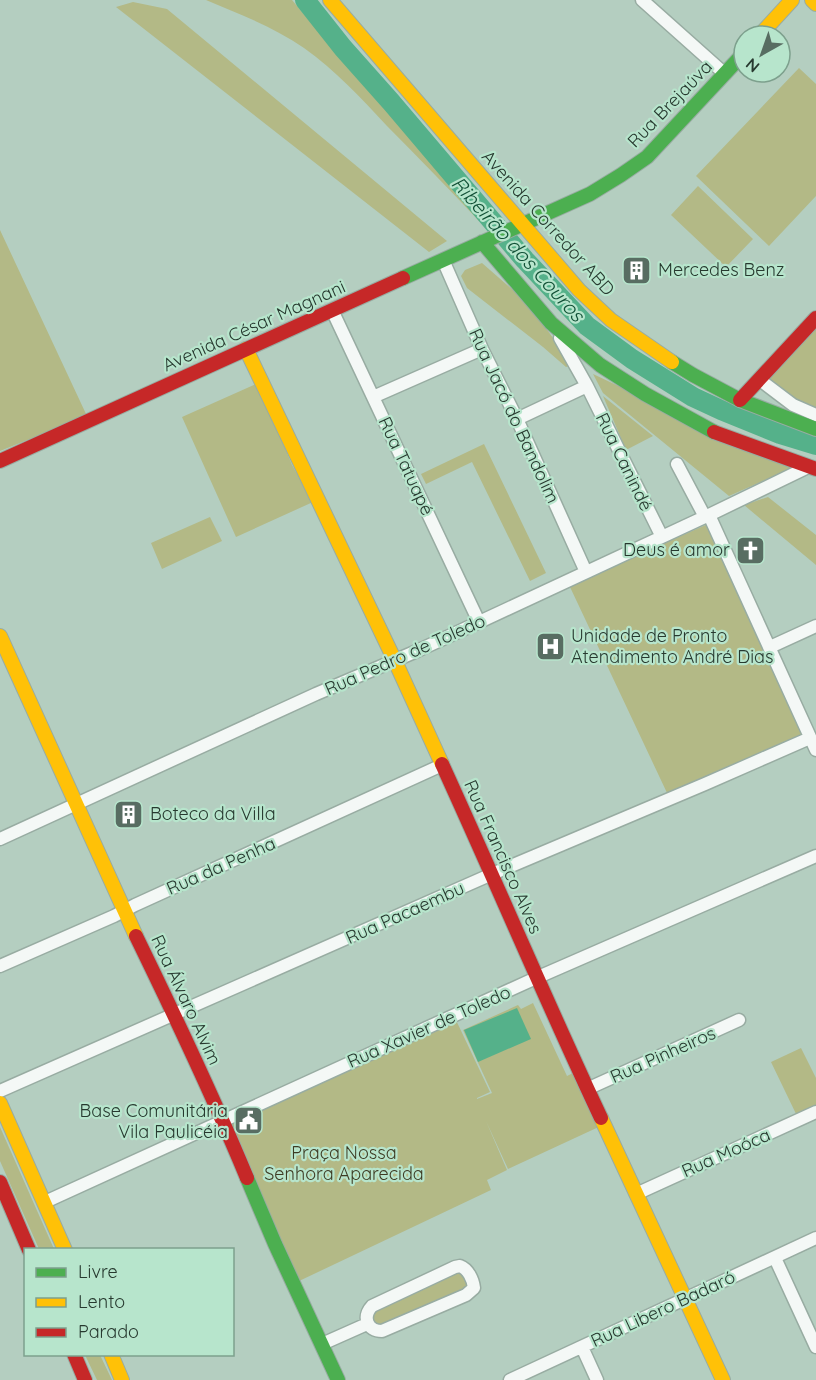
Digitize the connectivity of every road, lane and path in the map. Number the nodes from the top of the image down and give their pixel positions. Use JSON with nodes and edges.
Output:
{"nodes":[{"id":1,"x":330,"y":0,"type":"edge"},
{"id":2,"x":642,"y":0,"type":"edge"},
{"id":3,"x":792,"y":0,"type":"edge"},
{"id":4,"x":812,"y":0,"type":"edge"},
{"id":5,"x":816,"y":4,"type":"edge"},
{"id":6,"x":770,"y":24,"type":"edge"},
{"id":7,"x":732,"y":66,"type":"edge"},
{"id":8,"x":725,"y":74,"type":"junction"},
{"id":9,"x":519,"y":227,"type":"junction"},
{"id":10,"x":487,"y":240,"type":"junction"},
{"id":11,"x":443,"y":260,"type":"junction"},
{"id":12,"x":332,"y":310,"type":"junction"},
{"id":13,"x":816,"y":318,"type":"edge"},
{"id":14,"x":551,"y":322,"type":"junction"},
{"id":15,"x":246,"y":349,"type":"junction"},
{"id":16,"x":482,"y":349,"type":"junction"},
{"id":17,"x":760,"y":380,"type":"junction"},
{"id":18,"x":587,"y":386,"type":"junction"},
{"id":19,"x":373,"y":397,"type":"junction"},
{"id":20,"x":740,"y":400,"type":"junction"},
{"id":21,"x":816,"y":415,"type":"edge"},
{"id":22,"x":517,"y":419,"type":"junction"},
{"id":23,"x":816,"y":429,"type":"edge"},
{"id":24,"x":0,"y":461,"type":"edge"},
{"id":25,"x":677,"y":464,"type":"dead end"},
{"id":26,"x":813,"y":468,"type":"edge"},
{"id":27,"x":707,"y":516,"type":"junction"},
{"id":28,"x":662,"y":537,"type":"junction"},
{"id":29,"x":586,"y":572,"type":"junction"},
{"id":30,"x":479,"y":622,"type":"junction"},
{"id":31,"x":816,"y":626,"type":"edge"},
{"id":32,"x":0,"y":636,"type":"edge"},
{"id":33,"x":770,"y":647,"type":"junction"},
{"id":34,"x":395,"y":661,"type":"junction"},
{"id":35,"x":810,"y":738,"type":"junction"},
{"id":36,"x":816,"y":750,"type":"edge"},
{"id":37,"x":442,"y":765,"type":"junction"},
{"id":38,"x":76,"y":804,"type":"junction"},
{"id":39,"x":0,"y":839,"type":"edge"},
{"id":40,"x":816,"y":856,"type":"edge"},
{"id":41,"x":492,"y":874,"type":"junction"},
{"id":42,"x":124,"y":911,"type":"junction"},
{"id":43,"x":0,"y":966,"type":"edge"},
{"id":44,"x":537,"y":978,"type":"junction"},
{"id":45,"x":174,"y":1014,"type":"junction"},
{"id":46,"x":739,"y":1020,"type":"dead end"},
{"id":47,"x":587,"y":1089,"type":"junction"},
{"id":48,"x":0,"y":1091,"type":"edge"},
{"id":49,"x":0,"y":1103,"type":"edge"},
{"id":50,"x":816,"y":1112,"type":"edge"},
{"id":51,"x":223,"y":1121,"type":"junction"},
{"id":52,"x":0,"y":1182,"type":"edge"},
{"id":53,"x":636,"y":1194,"type":"junction"},
{"id":54,"x":45,"y":1202,"type":"junction"},
{"id":55,"x":816,"y":1238,"type":"edge"},
{"id":56,"x":28,"y":1248,"type":"edge"},
{"id":57,"x":64,"y":1248,"type":"edge"},
{"id":58,"x":775,"y":1258,"type":"junction"},
{"id":59,"x":685,"y":1299,"type":"junction"},
{"id":60,"x":367,"y":1324,"type":"junction"},
{"id":61,"x":322,"y":1344,"type":"junction"},
{"id":62,"x":582,"y":1347,"type":"junction"},
{"id":63,"x":816,"y":1347,"type":"edge"},
{"id":64,"x":75,"y":1356,"type":"edge"},
{"id":65,"x":112,"y":1356,"type":"edge"},
{"id":66,"x":85,"y":1380,"type":"edge"},
{"id":67,"x":122,"y":1380,"type":"edge"},
{"id":68,"x":338,"y":1380,"type":"edge"},
{"id":69,"x":510,"y":1380,"type":"edge"},
{"id":70,"x":597,"y":1380,"type":"edge"},
{"id":71,"x":723,"y":1380,"type":"edge"}],
"edges":[{"from":1,"to":9,"type":"main road","name":"Avenida Corredor ABD"},
{"from":2,"to":8,"type":"street"},
{"from":3,"to":6,"type":"main road"},
{"from":4,"to":5,"type":"main road"},
{"from":7,"to":8,"type":"main road","name":"Rua Brejaúva"},
{"from":8,"to":9,"type":"main road","name":"Rua Brejaúva"},
{"from":9,"to":10,"type":"main road","name":"Avenida César Magnani"},
{"from":9,"to":20,"type":"main road","name":"Avenida Corredor ABD"},
{"from":10,"to":11,"type":"main road","name":"Avenida César Magnani"},
{"from":10,"to":14,"type":"main road"},
{"from":11,"to":12,"type":"main road","name":"Avenida César Magnani"},
{"from":11,"to":16,"type":"street","name":"Rua Jacó do Bandolim"},
{"from":12,"to":15,"type":"main road","name":"Avenida César Magnani"},
{"from":12,"to":19,"type":"street","name":"Rua Tatuapé"},
{"from":13,"to":17,"type":"main road"},
{"from":14,"to":18,"type":"street","name":"Rua Canindé"},
{"from":14,"to":26,"type":"main road"},
{"from":15,"to":24,"type":"main road","name":"Avenida César Magnani"},
{"from":15,"to":34,"type":"main road","name":"Rua Francisco Alves"},
{"from":16,"to":19,"type":"street"},
{"from":16,"to":22,"type":"street","name":"Rua Jacó do Bandolim"},
{"from":17,"to":20,"type":"main road"},
{"from":17,"to":21,"type":"street"},
{"from":18,"to":22,"type":"street"},
{"from":18,"to":28,"type":"street","name":"Rua Canindé"},
{"from":19,"to":30,"type":"street","name":"Rua Tatuapé"},
{"from":20,"to":23,"type":"main road","name":"Avenida Corredor ABD"},
{"from":22,"to":29,"type":"street","name":"Rua Jacó do Bandolim"},
{"from":25,"to":27,"type":"street"},
{"from":26,"to":27,"type":"street","name":"Rua Pedro de Toledo"},
{"from":27,"to":28,"type":"street","name":"Rua Pedro de Toledo"},
{"from":27,"to":33,"type":"street"},
{"from":28,"to":29,"type":"street","name":"Rua Pedro de Toledo"},
{"from":29,"to":30,"type":"street","name":"Rua Pedro de Toledo"},
{"from":30,"to":34,"type":"street","name":"Rua Pedro de Toledo"},
{"from":31,"to":33,"type":"street"},
{"from":32,"to":38,"type":"main road","name":"Rua Álvaro Alvim"},
{"from":33,"to":35,"type":"street"},
{"from":34,"to":37,"type":"main road","name":"Rua Francisco Alves"},
{"from":34,"to":38,"type":"street","name":"Rua Pedro de Toledo"},
{"from":35,"to":36,"type":"street"},
{"from":35,"to":41,"type":"street","name":"Rua Pacaembu"},
{"from":37,"to":41,"type":"main road","name":"Rua Francisco Alves"},
{"from":37,"to":42,"type":"street","name":"Rua da Penha"},
{"from":38,"to":39,"type":"street","name":"Rua Pedro de Toledo"},
{"from":38,"to":42,"type":"main road","name":"Rua Álvaro Alvim"},
{"from":40,"to":44,"type":"street","name":"Rua Xavier de Toledo"},
{"from":41,"to":44,"type":"main road","name":"Rua Francisco Alves"},
{"from":41,"to":45,"type":"street","name":"Rua Pacaembu"},
{"from":42,"to":43,"type":"street","name":"Rua da Penha"},
{"from":42,"to":45,"type":"main road","name":"Rua Álvaro Alvim"},
{"from":44,"to":47,"type":"main road","name":"Rua Francisco Alves"},
{"from":44,"to":51,"type":"street","name":"Rua Xavier de Toledo"},
{"from":45,"to":48,"type":"street","name":"Rua Pacaembu"},
{"from":45,"to":51,"type":"main road","name":"Rua Álvaro Alvim"},
{"from":46,"to":47,"type":"street","name":"Rua Pinheiros"},
{"from":47,"to":53,"type":"main road","name":"Rua Francisco Alves"},
{"from":49,"to":54,"type":"main road"},
{"from":50,"to":53,"type":"street","name":"Rua Moóca"},
{"from":51,"to":54,"type":"street","name":"Rua Xavier de Toledo"},
{"from":51,"to":61,"type":"main road","name":"Rua Álvaro Alvim"},
{"from":52,"to":56,"type":"main road"},
{"from":53,"to":59,"type":"main road","name":"Rua Francisco Alves"},
{"from":54,"to":57,"type":"main road"},
{"from":55,"to":58,"type":"street","name":"Rua Libero Badaró"},
{"from":58,"to":59,"type":"street","name":"Rua Libero Badaró"},
{"from":58,"to":63,"type":"street"},
{"from":59,"to":62,"type":"street","name":"Rua Libero Badaró"},
{"from":59,"to":71,"type":"main road","name":"Rua Francisco Alves"},
{"from":60,"to":60,"type":"street"},
{"from":60,"to":61,"type":"street"},
{"from":61,"to":68,"type":"main road","name":"Rua Álvaro Alvim"},
{"from":62,"to":69,"type":"street","name":"Rua Libero Badaró"},
{"from":62,"to":70,"type":"street"},
{"from":64,"to":66,"type":"main road"},
{"from":65,"to":67,"type":"main road"}]}
